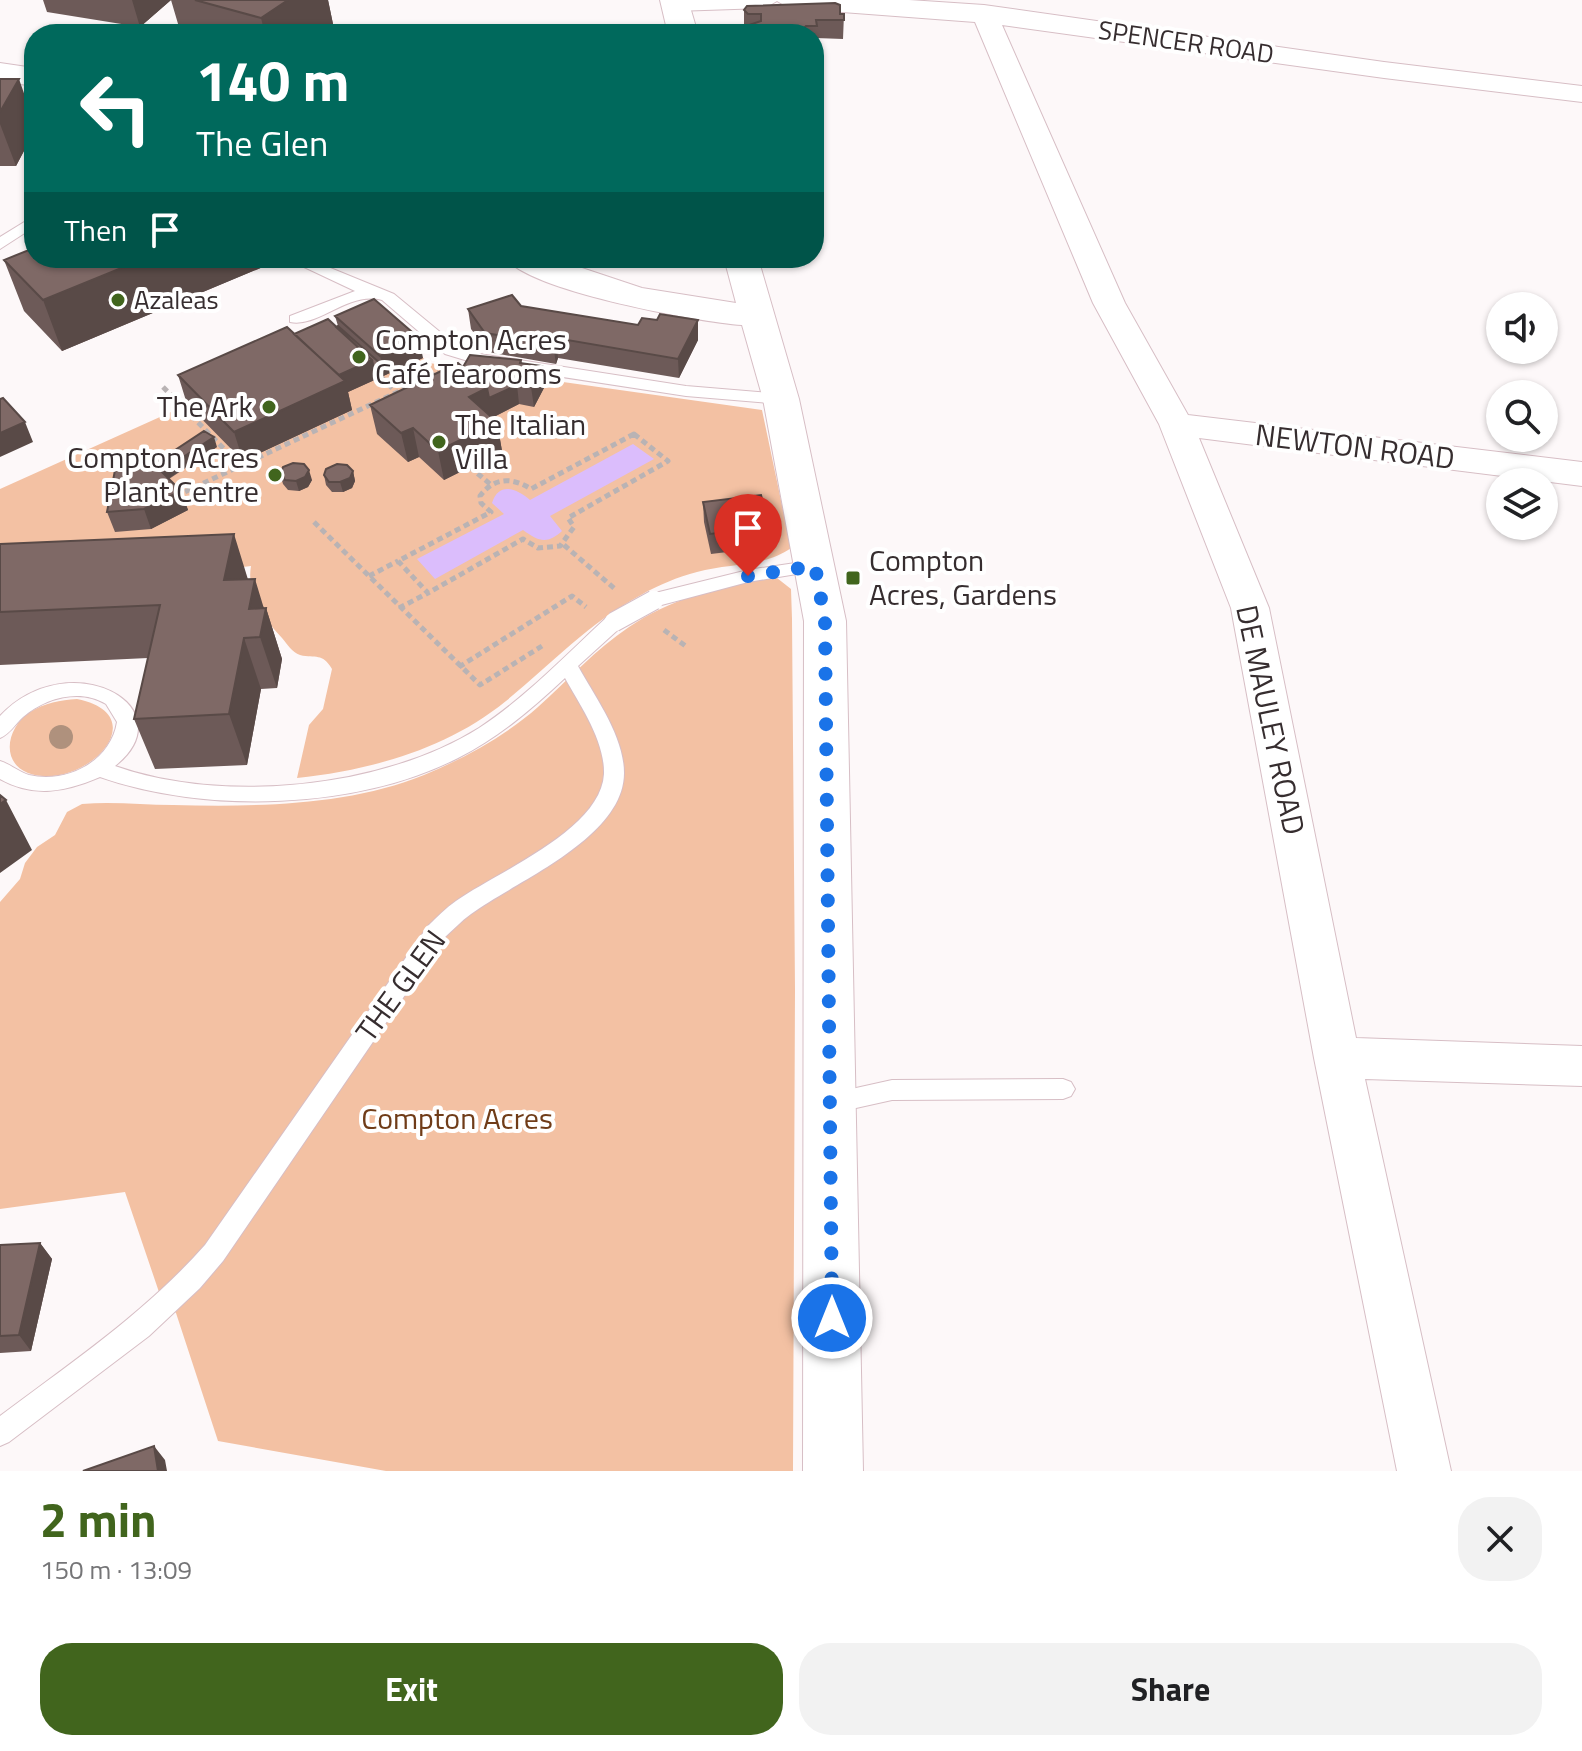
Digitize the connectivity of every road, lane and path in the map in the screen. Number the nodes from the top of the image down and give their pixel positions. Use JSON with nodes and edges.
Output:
{"nodes":[{"id":1,"x":765,"y":0,"type":"edge"},
{"id":2,"x":789,"y":0,"type":"edge"},
{"id":3,"x":674,"y":2,"type":"edge"},
{"id":4,"x":984,"y":13,"type":"junction"},
{"id":5,"x":680,"y":24,"type":"edge"},
{"id":6,"x":0,"y":72,"type":"edge"},
{"id":7,"x":24,"y":76,"type":"edge"},
{"id":8,"x":1582,"y":94,"type":"edge"},
{"id":9,"x":24,"y":227,"type":"edge"},
{"id":10,"x":0,"y":244,"type":"edge"},
{"id":11,"x":316,"y":268,"type":"edge"},
{"id":12,"x":550,"y":268,"type":"edge"},
{"id":13,"x":744,"y":268,"type":"edge"},
{"id":14,"x":373,"y":293,"type":"junction"},
{"id":15,"x":756,"y":315,"type":"junction"},
{"id":16,"x":296,"y":319,"type":"dead end"},
{"id":17,"x":439,"y":371,"type":"edge"},
{"id":18,"x":381,"y":377,"type":"edge"},
{"id":19,"x":163,"y":387,"type":"dead end"},
{"id":20,"x":396,"y":392,"type":"junction"},
{"id":21,"x":781,"y":399,"type":"junction"},
{"id":22,"x":1176,"y":424,"type":"junction"},
{"id":23,"x":241,"y":466,"type":"junction"},
{"id":24,"x":470,"y":467,"type":"edge"},
{"id":25,"x":1582,"y":474,"type":"edge"},
{"id":26,"x":490,"y":484,"type":"junction"},
{"id":27,"x":174,"y":497,"type":"edge"},
{"id":28,"x":314,"y":522,"type":"dead end"},
{"id":29,"x":564,"y":545,"type":"junction"},
{"id":30,"x":398,"y":561,"type":"junction"},
{"id":31,"x":815,"y":566,"type":"junction"},
{"id":32,"x":369,"y":576,"type":"junction"},
{"id":33,"x":428,"y":593,"type":"junction"},
{"id":34,"x":619,"y":593,"type":"dead end"},
{"id":35,"x":399,"y":608,"type":"junction"},
{"id":36,"x":593,"y":613,"type":"dead end"},
{"id":37,"x":663,"y":629,"type":"dead end"},
{"id":38,"x":543,"y":645,"type":"dead end"},
{"id":39,"x":687,"y":647,"type":"dead end"},
{"id":40,"x":567,"y":664,"type":"junction"},
{"id":41,"x":459,"y":667,"type":"junction"},
{"id":42,"x":0,"y":730,"type":"edge"},
{"id":43,"x":0,"y":769,"type":"edge"},
{"id":44,"x":99,"y":769,"type":"junction"},
{"id":45,"x":1337,"y":1058,"type":"junction"},
{"id":46,"x":1582,"y":1066,"type":"edge"},
{"id":47,"x":1063,"y":1089,"type":"dead end"},
{"id":48,"x":829,"y":1104,"type":"junction"},
{"id":49,"x":0,"y":1433,"type":"edge"},
{"id":50,"x":833,"y":1471,"type":"edge"},
{"id":51,"x":1424,"y":1471,"type":"edge"}],
"edges":[{"from":1,"to":3,"type":"street"},
{"from":2,"to":4,"type":"street","name":"SPENCER ROAD"},
{"from":3,"to":5,"type":"street"},
{"from":4,"to":8,"type":"street","name":"SPENCER ROAD"},
{"from":4,"to":22,"type":"street","name":"DE MAULEY ROAD"},
{"from":6,"to":7,"type":"street"},
{"from":9,"to":10,"type":"lane"},
{"from":11,"to":14,"type":"lane"},
{"from":12,"to":15,"type":"street"},
{"from":13,"to":15,"type":"street"},
{"from":14,"to":16,"type":"lane"},
{"from":14,"to":21,"type":"lane"},
{"from":15,"to":21,"type":"street"},
{"from":17,"to":20,"type":"path"},
{"from":18,"to":20,"type":"path"},
{"from":19,"to":23,"type":"path"},
{"from":20,"to":23,"type":"path"},
{"from":21,"to":31,"type":"street"},
{"from":22,"to":25,"type":"street","name":"NEWTON ROAD"},
{"from":22,"to":45,"type":"street","name":"DE MAULEY ROAD"},
{"from":23,"to":27,"type":"path"},
{"from":24,"to":26,"type":"path"},
{"from":26,"to":29,"type":"path"},
{"from":26,"to":30,"type":"path"},
{"from":28,"to":32,"type":"path"},
{"from":29,"to":33,"type":"path"},
{"from":29,"to":34,"type":"path"},
{"from":30,"to":32,"type":"path"},
{"from":30,"to":33,"type":"path"},
{"from":31,"to":40,"type":"lane","bridge":true},
{"from":31,"to":48,"type":"street"},
{"from":32,"to":35,"type":"path"},
{"from":33,"to":35,"type":"path"},
{"from":35,"to":41,"type":"path"},
{"from":36,"to":41,"type":"path"},
{"from":37,"to":39,"type":"path"},
{"from":38,"to":41,"type":"path"},
{"from":40,"to":44,"type":"lane"},
{"from":40,"to":49,"type":"lane","name":"THE GLEN"},
{"from":42,"to":44,"type":"lane"},
{"from":43,"to":44,"type":"lane"},
{"from":45,"to":46,"type":"street"},
{"from":45,"to":51,"type":"street","name":"DE MAULEY ROAD"},
{"from":47,"to":48,"type":"lane"},
{"from":48,"to":50,"type":"street"}]}
